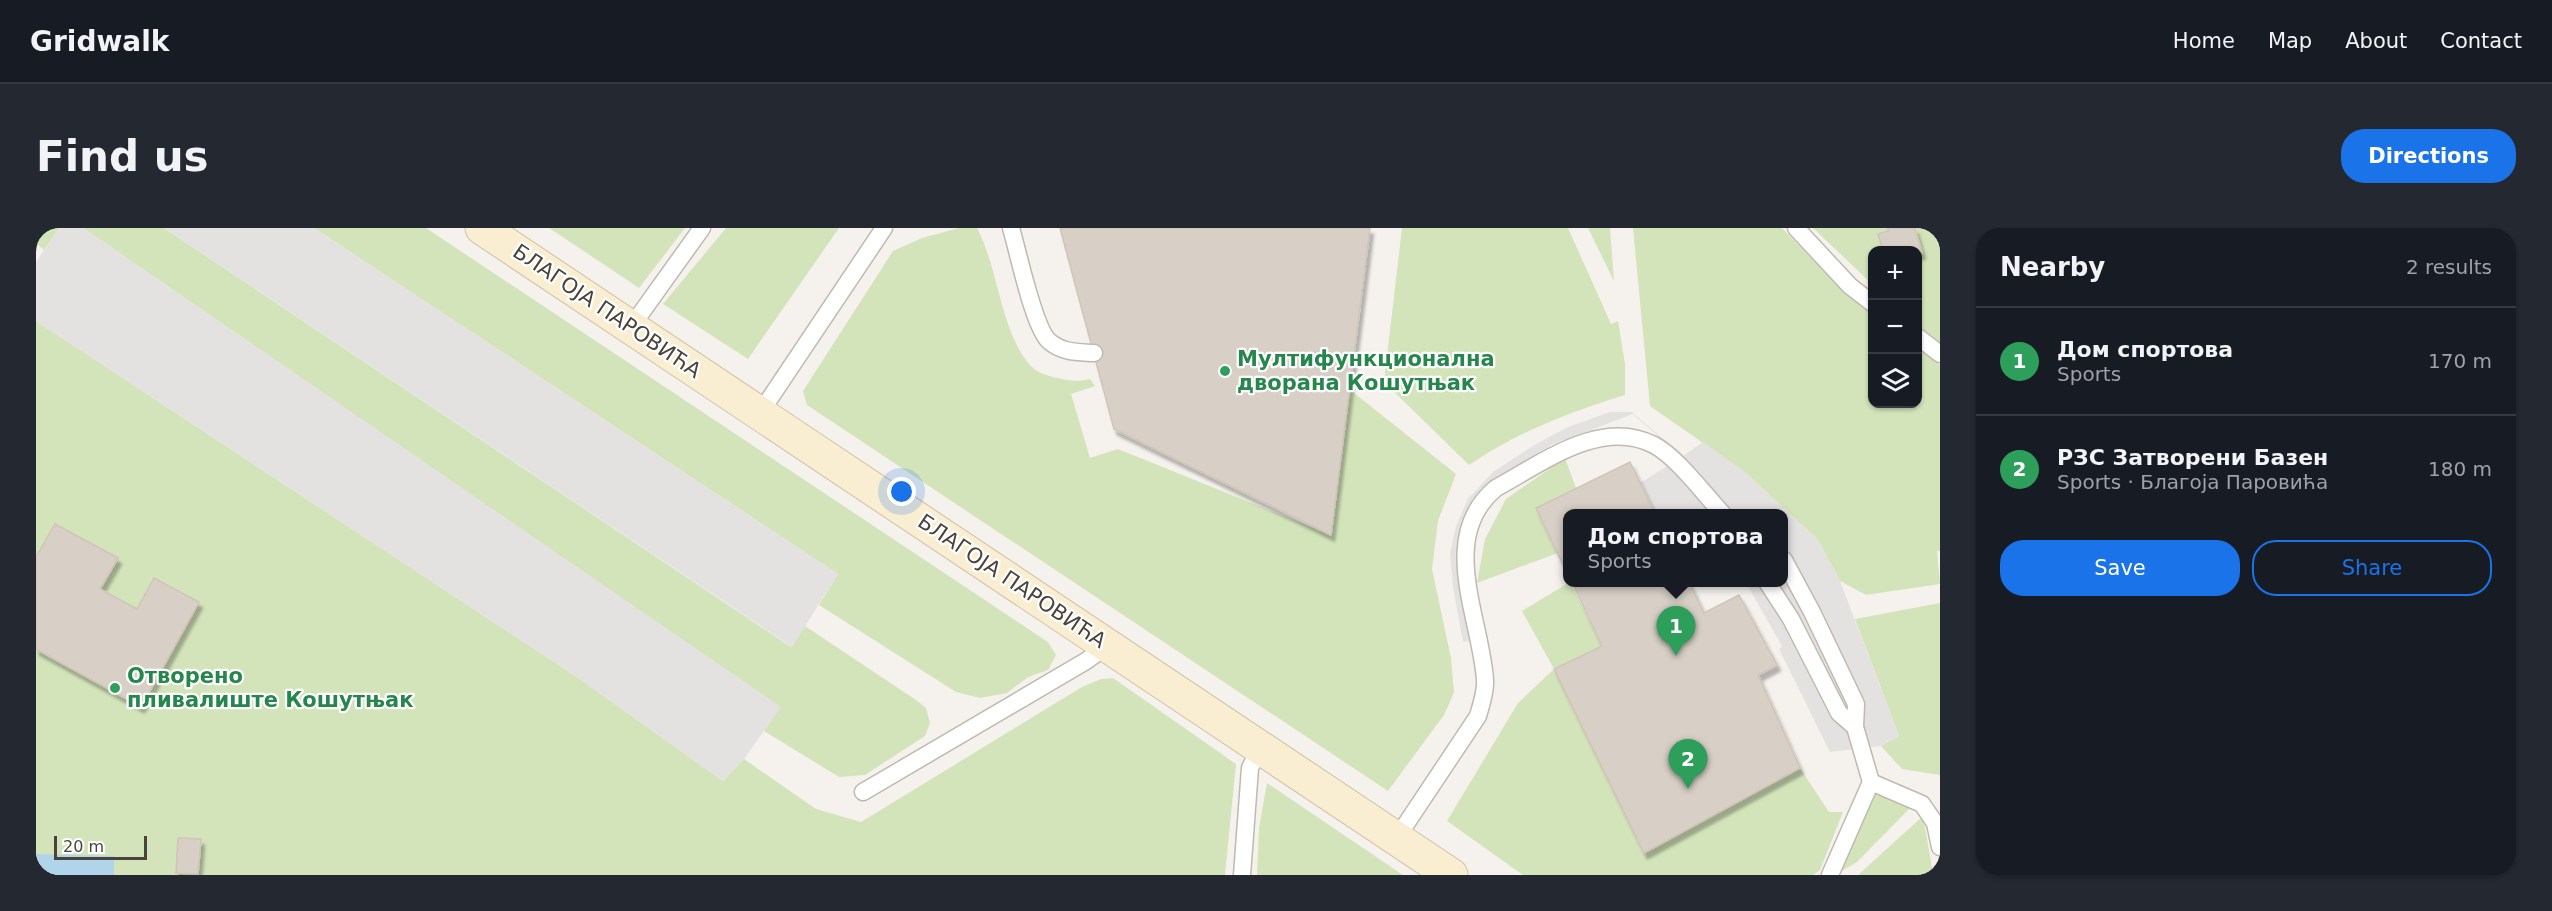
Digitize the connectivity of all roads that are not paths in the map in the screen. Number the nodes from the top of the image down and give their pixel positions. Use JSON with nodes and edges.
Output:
{"nodes":[{"id":1,"x":482,"y":228,"type":"edge"},
{"id":2,"x":702,"y":228,"type":"edge"},
{"id":3,"x":884,"y":228,"type":"edge"},
{"id":4,"x":1011,"y":228,"type":"edge"},
{"id":5,"x":1796,"y":228,"type":"edge"},
{"id":6,"x":1868,"y":300,"type":"edge"},
{"id":7,"x":631,"y":327,"type":"junction"},
{"id":8,"x":1922,"y":341,"type":"edge"},
{"id":9,"x":1094,"y":353,"type":"dead end"},
{"id":10,"x":1940,"y":354,"type":"edge"},
{"id":11,"x":760,"y":413,"type":"junction"},
{"id":12,"x":1719,"y":509,"type":"edge"},
{"id":13,"x":1788,"y":567,"type":"edge"},
{"id":14,"x":1770,"y":587,"type":"edge"},
{"id":15,"x":1108,"y":645,"type":"junction"},
{"id":16,"x":1855,"y":727,"type":"junction"},
{"id":17,"x":1260,"y":748,"type":"junction"},
{"id":18,"x":1871,"y":782,"type":"junction"},
{"id":19,"x":862,"y":792,"type":"dead end"},
{"id":20,"x":1396,"y":839,"type":"junction"},
{"id":21,"x":1940,"y":847,"type":"edge"},
{"id":22,"x":1242,"y":875,"type":"edge"},
{"id":23,"x":1451,"y":875,"type":"edge"},
{"id":24,"x":1830,"y":875,"type":"edge"}],
"edges":[{"from":1,"to":7,"type":"main road","name":"БЛАГОЈА ПАРОВИЋА"},
{"from":2,"to":7,"type":"lane"},
{"from":3,"to":11,"type":"lane"},
{"from":4,"to":9,"type":"lane"},
{"from":5,"to":6,"type":"lane"},
{"from":7,"to":11,"type":"main road","name":"БЛАГОЈА ПАРОВИЋА"},
{"from":8,"to":10,"type":"lane"},
{"from":11,"to":15,"type":"main road","name":"БЛАГОЈА ПАРОВИЋА"},
{"from":12,"to":20,"type":"lane"},
{"from":13,"to":16,"type":"lane"},
{"from":14,"to":16,"type":"lane"},
{"from":15,"to":17,"type":"main road","name":"БЛАГОЈА ПАРОВИЋА"},
{"from":15,"to":19,"type":"lane"},
{"from":16,"to":18,"type":"lane"},
{"from":17,"to":20,"type":"main road","name":"БЛАГОЈА ПАРОВИЋА"},
{"from":17,"to":22,"type":"lane"},
{"from":18,"to":21,"type":"lane"},
{"from":18,"to":24,"type":"lane"},
{"from":20,"to":23,"type":"main road","name":"БЛАГОЈА ПАРОВИЋА"}]}
